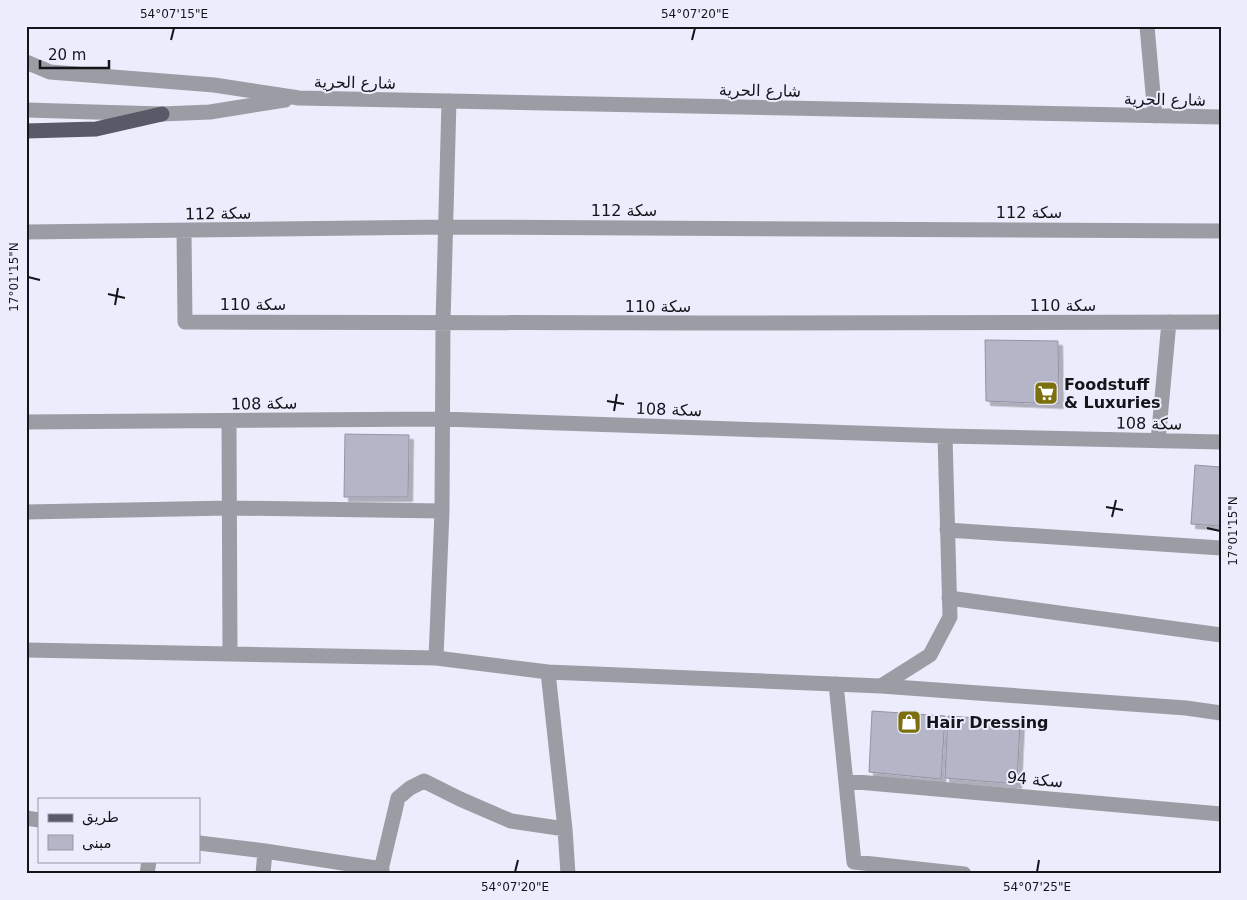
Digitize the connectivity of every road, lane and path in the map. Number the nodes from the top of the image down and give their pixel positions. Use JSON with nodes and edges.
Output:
{"nodes":[{"id":1,"x":1147,"y":26,"type":"edge"},
{"id":2,"x":26,"y":62,"type":"edge"},
{"id":3,"x":299,"y":98,"type":"junction"},
{"id":4,"x":448,"y":101,"type":"junction"},
{"id":5,"x":26,"y":110,"type":"edge"},
{"id":6,"x":162,"y":114,"type":"junction"},
{"id":7,"x":1156,"y":116,"type":"junction"},
{"id":8,"x":1221,"y":117,"type":"edge"},
{"id":9,"x":26,"y":131,"type":"edge"},
{"id":10,"x":446,"y":228,"type":"junction"},
{"id":11,"x":1221,"y":231,"type":"edge"},
{"id":12,"x":26,"y":232,"type":"edge"},
{"id":13,"x":184,"y":232,"type":"junction"},
{"id":14,"x":443,"y":322,"type":"junction"},
{"id":15,"x":1169,"y":322,"type":"junction"},
{"id":16,"x":1221,"y":322,"type":"edge"},
{"id":17,"x":442,"y":419,"type":"junction"},
{"id":18,"x":229,"y":421,"type":"junction"},
{"id":19,"x":26,"y":422,"type":"edge"},
{"id":20,"x":945,"y":436,"type":"junction"},
{"id":21,"x":1158,"y":441,"type":"junction"},
{"id":22,"x":1221,"y":442,"type":"edge"},
{"id":23,"x":229,"y":508,"type":"junction"},
{"id":24,"x":442,"y":511,"type":"junction"},
{"id":25,"x":26,"y":512,"type":"edge"},
{"id":26,"x":947,"y":530,"type":"junction"},
{"id":27,"x":1221,"y":548,"type":"edge"},
{"id":28,"x":949,"y":598,"type":"junction"},
{"id":29,"x":1221,"y":636,"type":"edge"},
{"id":30,"x":26,"y":649,"type":"edge"},
{"id":31,"x":230,"y":654,"type":"junction"},
{"id":32,"x":436,"y":658,"type":"junction"},
{"id":33,"x":548,"y":672,"type":"junction"},
{"id":34,"x":836,"y":684,"type":"junction"},
{"id":35,"x":881,"y":686,"type":"junction"},
{"id":36,"x":1221,"y":713,"type":"edge"},
{"id":37,"x":846,"y":781,"type":"junction"},
{"id":38,"x":1221,"y":814,"type":"edge"},
{"id":39,"x":566,"y":829,"type":"junction"},
{"id":40,"x":200,"y":843,"type":"edge"},
{"id":41,"x":265,"y":851,"type":"junction"},
{"id":42,"x":381,"y":871,"type":"edge"},
{"id":43,"x":263,"y":874,"type":"edge"},
{"id":44,"x":568,"y":874,"type":"edge"},
{"id":45,"x":964,"y":874,"type":"edge"}],
"edges":[{"from":1,"to":7,"type":"street"},
{"from":2,"to":3,"type":"street","name":"شارع الحرية"},
{"from":3,"to":4,"type":"street","name":"شارع الحرية"},
{"from":3,"to":6,"type":"street","name":"شارع الحرية"},
{"from":4,"to":7,"type":"street","name":"شارع الحرية"},
{"from":4,"to":10,"type":"street"},
{"from":5,"to":6,"type":"street","name":"شارع الحرية"},
{"from":6,"to":9,"type":"main road"},
{"from":7,"to":8,"type":"street","name":"شارع الحرية"},
{"from":10,"to":11,"type":"street","name":"سكة 112"},
{"from":10,"to":13,"type":"street","name":"سكة 112"},
{"from":10,"to":14,"type":"street"},
{"from":12,"to":13,"type":"street","name":"سكة 112"},
{"from":13,"to":14,"type":"street","name":"سكة 110"},
{"from":14,"to":15,"type":"street","name":"سكة 110"},
{"from":14,"to":17,"type":"street"},
{"from":15,"to":16,"type":"street","name":"سكة 110"},
{"from":15,"to":21,"type":"street"},
{"from":17,"to":18,"type":"street","name":"سكة 108"},
{"from":17,"to":20,"type":"street","name":"سكة 108"},
{"from":17,"to":24,"type":"street"},
{"from":18,"to":19,"type":"street","name":"سكة 108"},
{"from":18,"to":23,"type":"street"},
{"from":20,"to":21,"type":"street","name":"سكة 108"},
{"from":20,"to":26,"type":"street"},
{"from":21,"to":22,"type":"street","name":"سكة 108"},
{"from":23,"to":24,"type":"street"},
{"from":23,"to":25,"type":"street"},
{"from":23,"to":31,"type":"street"},
{"from":24,"to":32,"type":"street"},
{"from":26,"to":27,"type":"street"},
{"from":26,"to":28,"type":"street"},
{"from":28,"to":29,"type":"street"},
{"from":28,"to":35,"type":"street"},
{"from":30,"to":31,"type":"street"},
{"from":31,"to":32,"type":"street"},
{"from":32,"to":33,"type":"street"},
{"from":33,"to":34,"type":"street"},
{"from":33,"to":39,"type":"street"},
{"from":34,"to":35,"type":"street"},
{"from":34,"to":37,"type":"street"},
{"from":35,"to":36,"type":"street"},
{"from":37,"to":38,"type":"street","name":"سكة 94"},
{"from":37,"to":45,"type":"street"},
{"from":39,"to":42,"type":"street"},
{"from":39,"to":44,"type":"street"},
{"from":40,"to":41,"type":"street"},
{"from":41,"to":42,"type":"street"},
{"from":41,"to":43,"type":"street"}]}
